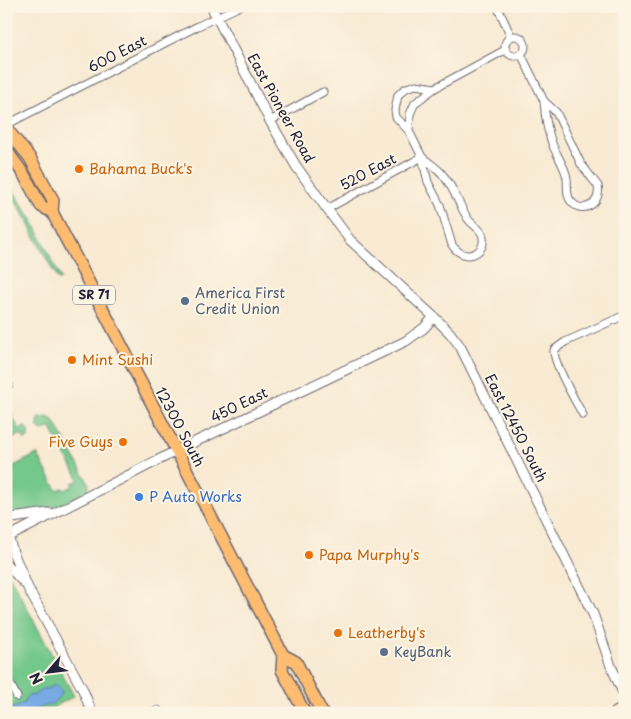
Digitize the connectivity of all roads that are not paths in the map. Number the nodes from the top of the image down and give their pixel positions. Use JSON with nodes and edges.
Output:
{"nodes":[{"id":1,"x":211,"y":6,"type":"edge"},
{"id":2,"x":240,"y":6,"type":"edge"},
{"id":3,"x":497,"y":6,"type":"edge"},
{"id":4,"x":217,"y":17,"type":"junction"},
{"id":5,"x":511,"y":36,"type":"junction"},
{"id":6,"x":505,"y":50,"type":"junction"},
{"id":7,"x":520,"y":54,"type":"junction"},
{"id":8,"x":435,"y":88,"type":"junction"},
{"id":9,"x":323,"y":92,"type":"dead end"},
{"id":10,"x":544,"y":101,"type":"junction"},
{"id":11,"x":270,"y":121,"type":"junction"},
{"id":12,"x":6,"y":127,"type":"edge"},
{"id":13,"x":409,"y":131,"type":"junction"},
{"id":14,"x":6,"y":150,"type":"edge"},
{"id":15,"x":422,"y":157,"type":"junction"},
{"id":16,"x":327,"y":209,"type":"junction"},
{"id":17,"x":52,"y":212,"type":"junction"},
{"id":18,"x":625,"y":315,"type":"edge"},
{"id":19,"x":434,"y":317,"type":"junction"},
{"id":20,"x":583,"y":414,"type":"dead end"},
{"id":21,"x":176,"y":451,"type":"junction"},
{"id":22,"x":53,"y":513,"type":"junction"},
{"id":23,"x":6,"y":518,"type":"edge"},
{"id":24,"x":6,"y":523,"type":"edge"},
{"id":25,"x":8,"y":540,"type":"edge"},
{"id":26,"x":6,"y":564,"type":"edge"},
{"id":27,"x":28,"y":588,"type":"junction"},
{"id":28,"x":283,"y":655,"type":"junction"},
{"id":29,"x":6,"y":676,"type":"edge"},
{"id":30,"x":18,"y":697,"type":"dead end"},
{"id":31,"x":625,"y":697,"type":"edge"},
{"id":32,"x":625,"y":708,"type":"edge"},
{"id":33,"x":92,"y":713,"type":"edge"},
{"id":34,"x":305,"y":713,"type":"edge"},
{"id":35,"x":322,"y":713,"type":"edge"},
{"id":36,"x":615,"y":713,"type":"edge"}],
"edges":[{"from":1,"to":4,"type":"street","name":"East Pioneer Road"},
{"from":2,"to":4,"type":"street","name":"600 East"},
{"from":3,"to":5,"type":"street"},
{"from":4,"to":11,"type":"street","name":"East Pioneer Road"},
{"from":4,"to":12,"type":"street","name":"600 East"},
{"from":5,"to":6,"type":"street"},
{"from":5,"to":7,"type":"street"},
{"from":6,"to":7,"type":"street"},
{"from":6,"to":8,"type":"street"},
{"from":7,"to":10,"type":"street"},
{"from":8,"to":13,"type":"street"},
{"from":8,"to":13,"type":"street"},
{"from":9,"to":11,"type":"street"},
{"from":10,"to":10,"type":"street"},
{"from":11,"to":16,"type":"street","name":"East Pioneer Road"},
{"from":12,"to":17,"type":"main road","name":"12300 South","number":"SR 71"},
{"from":13,"to":15,"type":"street"},
{"from":14,"to":17,"type":"main road","name":"12300 South","number":"SR 71"},
{"from":15,"to":15,"type":"street"},
{"from":15,"to":16,"type":"street","name":"520 East"},
{"from":16,"to":19,"type":"street","name":"East 12450 South"},
{"from":17,"to":21,"type":"main road","name":"12300 South","number":"SR 71"},
{"from":18,"to":20,"type":"street"},
{"from":19,"to":21,"type":"street","name":"450 East"},
{"from":19,"to":31,"type":"street","name":"East 12450 South"},
{"from":21,"to":22,"type":"street","name":"450 East"},
{"from":21,"to":28,"type":"main road","name":"12300 South","number":"SR 71"},
{"from":22,"to":23,"type":"street","name":"450 East"},
{"from":22,"to":25,"type":"street","name":"450 East"},
{"from":24,"to":25,"type":"street"},
{"from":25,"to":27,"type":"street"},
{"from":26,"to":27,"type":"street"},
{"from":27,"to":33,"type":"street"},
{"from":28,"to":34,"type":"main road","name":"12300 South","number":"SR 71"},
{"from":28,"to":35,"type":"main road","name":"12300 South","number":"SR 71"},
{"from":29,"to":30,"type":"street"},
{"from":32,"to":36,"type":"main road"}]}
